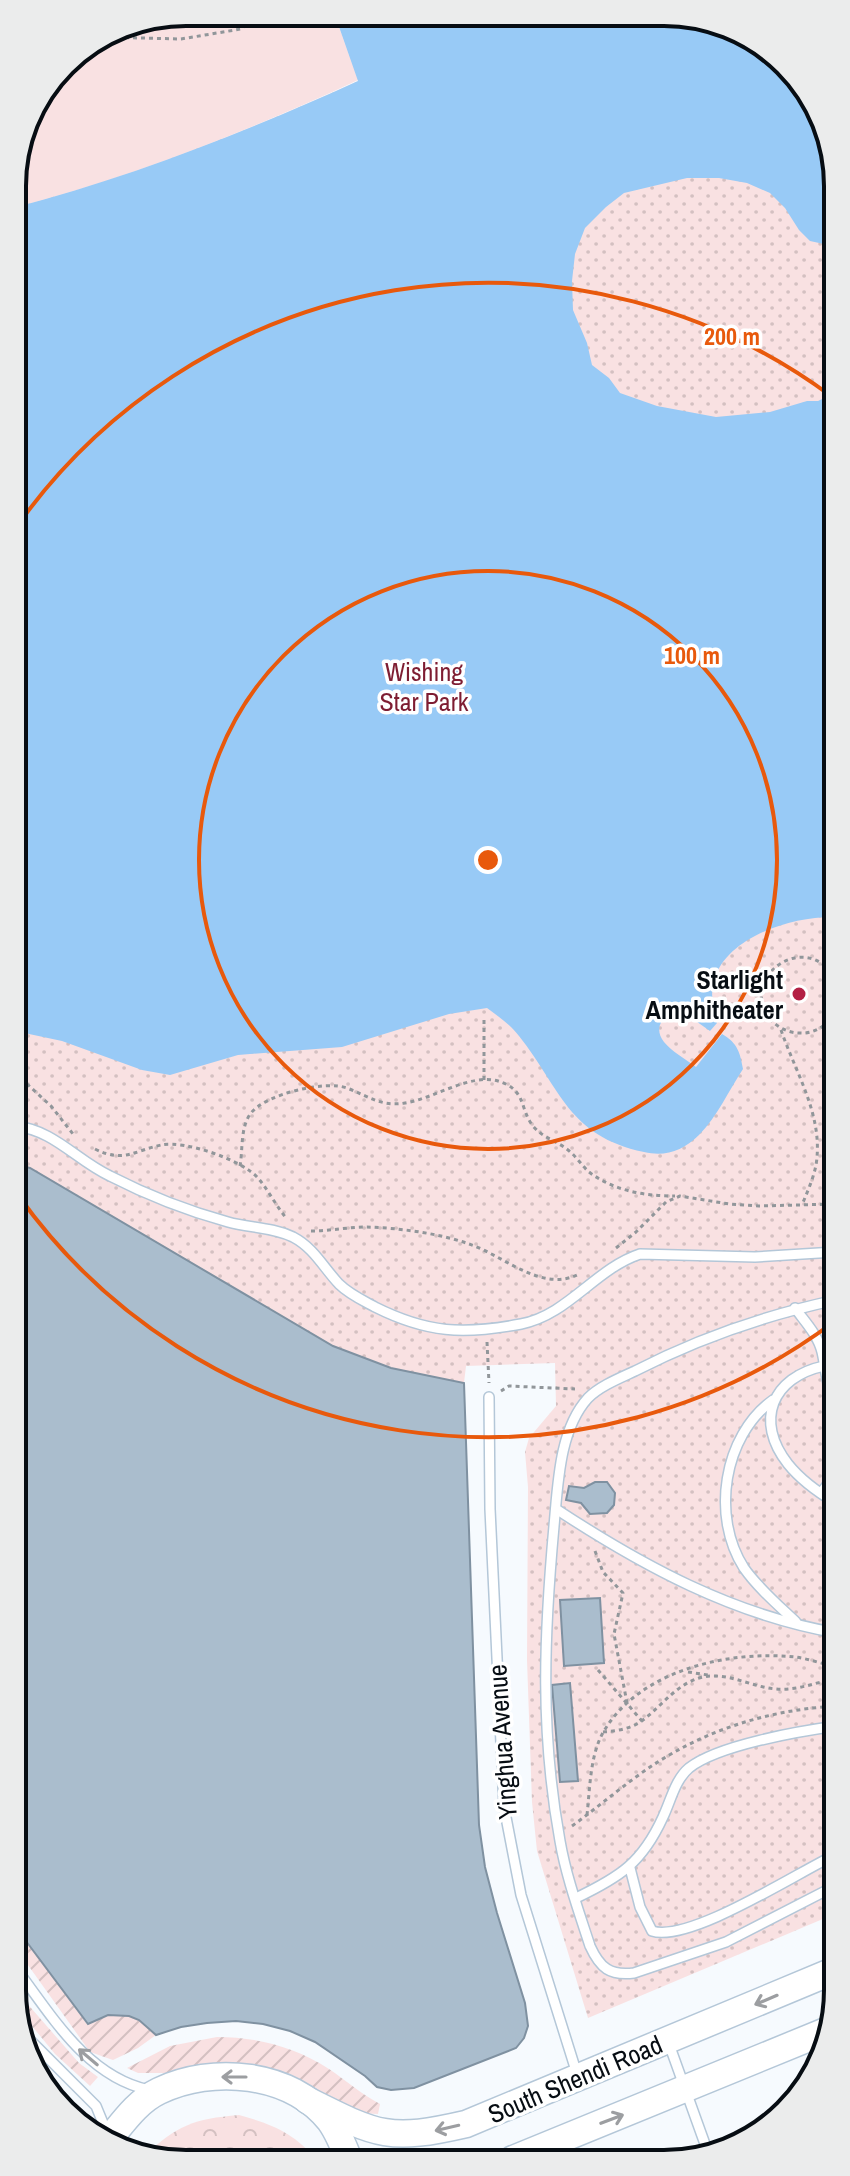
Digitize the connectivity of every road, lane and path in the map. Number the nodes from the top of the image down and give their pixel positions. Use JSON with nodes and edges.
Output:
{"nodes":[{"id":1,"x":245,"y":26,"type":"edge"},
{"id":2,"x":126,"y":38,"type":"edge"},
{"id":3,"x":824,"y":967,"type":"edge"},
{"id":4,"x":484,"y":1020,"type":"dead end"},
{"id":5,"x":824,"y":1025,"type":"edge"},
{"id":6,"x":781,"y":1028,"type":"junction"},
{"id":7,"x":484,"y":1080,"type":"junction"},
{"id":8,"x":26,"y":1082,"type":"edge"},
{"id":9,"x":26,"y":1128,"type":"edge"},
{"id":10,"x":77,"y":1139,"type":"dead end"},
{"id":11,"x":91,"y":1147,"type":"dead end"},
{"id":12,"x":240,"y":1166,"type":"junction"},
{"id":13,"x":680,"y":1196,"type":"junction"},
{"id":14,"x":824,"y":1204,"type":"edge"},
{"id":15,"x":802,"y":1205,"type":"junction"},
{"id":16,"x":293,"y":1223,"type":"dead end"},
{"id":17,"x":307,"y":1230,"type":"dead end"},
{"id":18,"x":611,"y":1251,"type":"dead end"},
{"id":19,"x":824,"y":1253,"type":"edge"},
{"id":20,"x":583,"y":1272,"type":"dead end"},
{"id":21,"x":824,"y":1302,"type":"edge"},
{"id":22,"x":795,"y":1308,"type":"junction"},
{"id":23,"x":487,"y":1328,"type":"junction"},
{"id":24,"x":824,"y":1366,"type":"joint"},
{"id":25,"x":489,"y":1397,"type":"junction"},
{"id":26,"x":589,"y":1397,"type":"junction"},
{"id":27,"x":773,"y":1400,"type":"junction"},
{"id":28,"x":824,"y":1489,"type":"edge"},
{"id":29,"x":821,"y":1493,"type":"junction"},
{"id":30,"x":824,"y":1495,"type":"edge"},
{"id":31,"x":556,"y":1509,"type":"junction"},
{"id":32,"x":591,"y":1532,"type":"junction"},
{"id":33,"x":798,"y":1624,"type":"junction"},
{"id":34,"x":824,"y":1630,"type":"edge"},
{"id":35,"x":824,"y":1664,"type":"edge"},
{"id":36,"x":598,"y":1670,"type":"dead end"},
{"id":37,"x":684,"y":1671,"type":"junction"},
{"id":38,"x":717,"y":1677,"type":"junction"},
{"id":39,"x":824,"y":1681,"type":"edge"},
{"id":40,"x":627,"y":1703,"type":"junction"},
{"id":41,"x":642,"y":1721,"type":"junction"},
{"id":42,"x":824,"y":1728,"type":"edge"},
{"id":43,"x":603,"y":1732,"type":"junction"},
{"id":44,"x":587,"y":1815,"type":"dead end"},
{"id":45,"x":824,"y":1861,"type":"edge"},
{"id":46,"x":630,"y":1868,"type":"junction"},
{"id":47,"x":824,"y":1892,"type":"edge"},
{"id":48,"x":576,"y":1898,"type":"junction"},
{"id":49,"x":824,"y":1975,"type":"edge"},
{"id":50,"x":26,"y":1981,"type":"edge"},
{"id":51,"x":818,"y":2034,"type":"edge"},
{"id":52,"x":667,"y":2040,"type":"junction"},
{"id":53,"x":36,"y":2046,"type":"edge"},
{"id":54,"x":578,"y":2078,"type":"junction"},
{"id":55,"x":687,"y":2090,"type":"junction"},
{"id":56,"x":156,"y":2092,"type":"junction"},
{"id":57,"x":307,"y":2100,"type":"junction"},
{"id":58,"x":103,"y":2127,"type":"edge"},
{"id":59,"x":114,"y":2133,"type":"edge"},
{"id":60,"x":706,"y":2145,"type":"edge"},
{"id":61,"x":344,"y":2150,"type":"edge"},
{"id":62,"x":536,"y":2150,"type":"edge"}],
"edges":[{"from":1,"to":2,"type":"path"},
{"from":3,"to":6,"type":"path"},
{"from":4,"to":7,"type":"path"},
{"from":5,"to":6,"type":"path"},
{"from":6,"to":15,"type":"path"},
{"from":7,"to":12,"type":"path"},
{"from":7,"to":13,"type":"path"},
{"from":8,"to":10,"type":"path"},
{"from":9,"to":23,"type":"lane"},
{"from":11,"to":12,"type":"path"},
{"from":12,"to":16,"type":"path"},
{"from":13,"to":15,"type":"path"},
{"from":13,"to":18,"type":"path"},
{"from":14,"to":15,"type":"path"},
{"from":17,"to":20,"type":"path"},
{"from":19,"to":23,"type":"lane"},
{"from":21,"to":22,"type":"lane"},
{"from":22,"to":24,"type":"lane"},
{"from":22,"to":26,"type":"lane"},
{"from":23,"to":25,"type":"path"},
{"from":24,"to":27,"type":"lane"},
{"from":25,"to":26,"type":"path"},
{"from":25,"to":54,"type":"lane","name":"Yinghua Avenue"},
{"from":26,"to":31,"type":"lane"},
{"from":27,"to":29,"type":"lane"},
{"from":27,"to":33,"type":"lane"},
{"from":28,"to":29,"type":"lane"},
{"from":29,"to":30,"type":"lane"},
{"from":31,"to":32,"type":"lane"},
{"from":31,"to":48,"type":"lane"},
{"from":32,"to":33,"type":"lane"},
{"from":32,"to":40,"type":"path"},
{"from":33,"to":34,"type":"lane"},
{"from":35,"to":37,"type":"path"},
{"from":36,"to":40,"type":"path"},
{"from":37,"to":38,"type":"path"},
{"from":37,"to":40,"type":"path"},
{"from":38,"to":39,"type":"path"},
{"from":38,"to":41,"type":"path"},
{"from":40,"to":41,"type":"path"},
{"from":40,"to":43,"type":"path"},
{"from":41,"to":43,"type":"path"},
{"from":42,"to":46,"type":"lane"},
{"from":43,"to":44,"type":"path"},
{"from":45,"to":46,"type":"lane"},
{"from":46,"to":48,"type":"lane"},
{"from":47,"to":48,"type":"lane"},
{"from":49,"to":52,"type":"street","name":"South Shendi Road","one_way":true},
{"from":56,"to":50,"type":"lane","one_way":true},
{"from":51,"to":55,"type":"street","name":"South Shendi Road"},
{"from":52,"to":54,"type":"street","name":"South Shendi Road"},
{"from":52,"to":55,"type":"lane"},
{"from":53,"to":58,"type":"lane"},
{"from":54,"to":57,"type":"street","name":"South Shendi Road","one_way":true},
{"from":55,"to":60,"type":"lane"},
{"from":62,"to":55,"type":"street","name":"South Shendi Road","one_way":true},
{"from":57,"to":56,"type":"street","name":"South Shendi Road","one_way":true},
{"from":56,"to":59,"type":"street"},
{"from":57,"to":61,"type":"street"}]}
